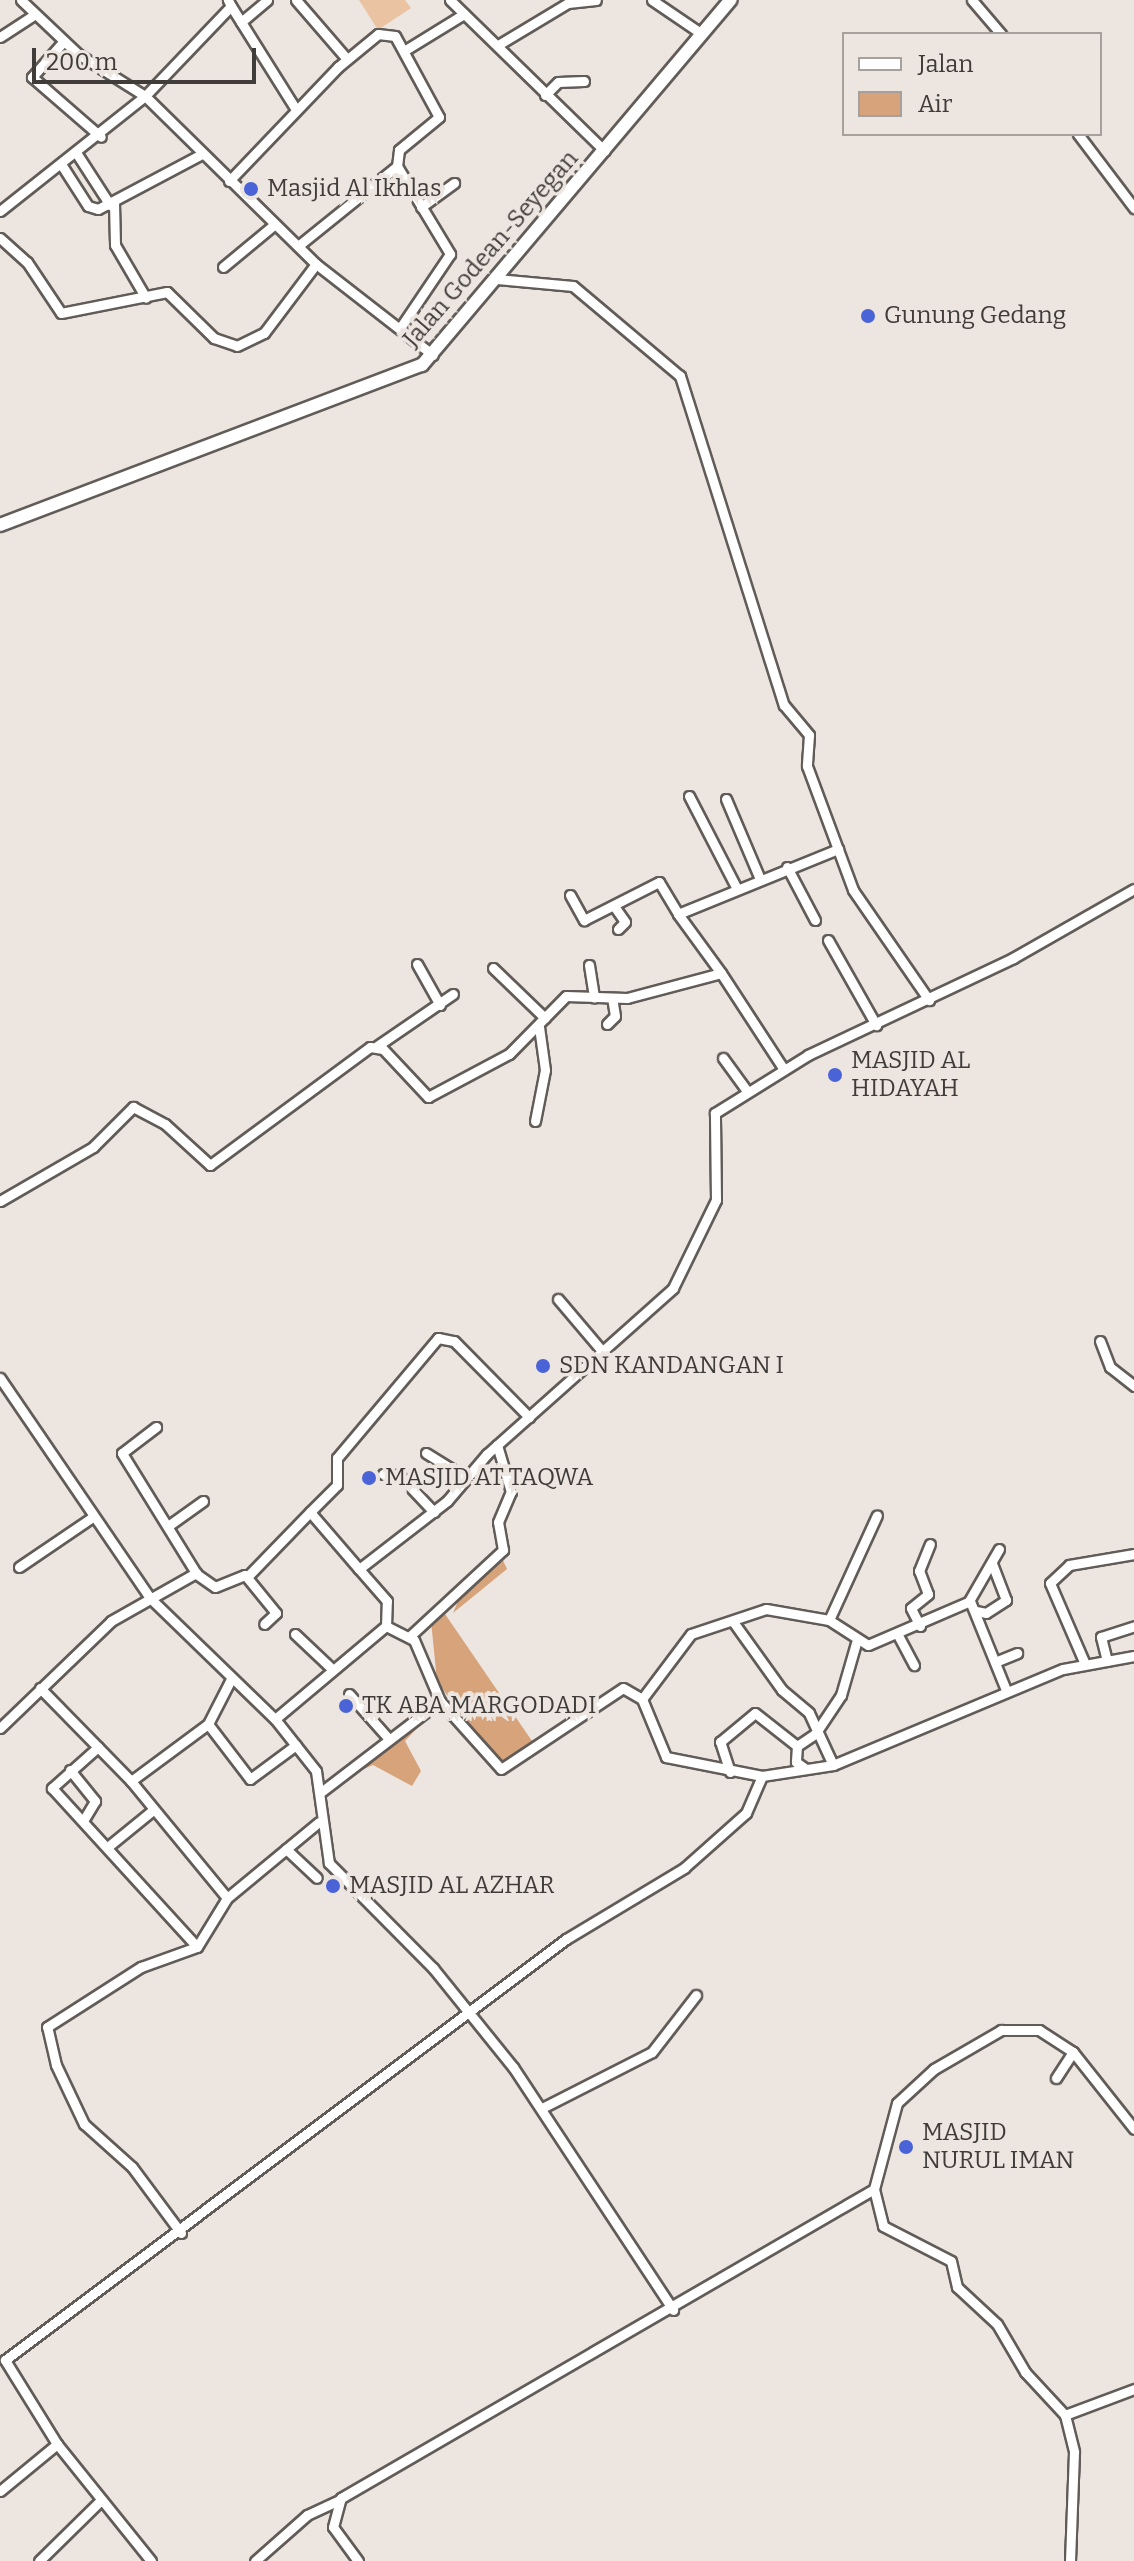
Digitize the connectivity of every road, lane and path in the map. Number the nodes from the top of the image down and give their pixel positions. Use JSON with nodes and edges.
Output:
{"nodes":[{"id":1,"x":21,"y":0,"type":"edge"},
{"id":2,"x":267,"y":0,"type":"edge"},
{"id":3,"x":296,"y":0,"type":"edge"},
{"id":4,"x":450,"y":0,"type":"edge"},
{"id":5,"x":596,"y":0,"type":"edge"},
{"id":6,"x":652,"y":0,"type":"edge"},
{"id":7,"x":730,"y":0,"type":"edge"},
{"id":8,"x":972,"y":0,"type":"edge"},
{"id":9,"x":230,"y":3,"type":"edge"},
{"id":10,"x":464,"y":14,"type":"junction"},
{"id":11,"x":32,"y":16,"type":"junction"},
{"id":12,"x":241,"y":22,"type":"junction"},
{"id":13,"x":999,"y":32,"type":"edge"},
{"id":14,"x":702,"y":34,"type":"junction"},
{"id":15,"x":0,"y":37,"type":"edge"},
{"id":16,"x":63,"y":42,"type":"junction"},
{"id":17,"x":498,"y":45,"type":"junction"},
{"id":18,"x":407,"y":49,"type":"junction"},
{"id":19,"x":347,"y":59,"type":"junction"},
{"id":20,"x":584,"y":81,"type":"dead end"},
{"id":21,"x":545,"y":95,"type":"junction"},
{"id":22,"x":145,"y":96,"type":"junction"},
{"id":23,"x":295,"y":108,"type":"junction"},
{"id":24,"x":1080,"y":136,"type":"edge"},
{"id":25,"x":101,"y":137,"type":"junction"},
{"id":26,"x":605,"y":151,"type":"junction"},
{"id":27,"x":77,"y":154,"type":"junction"},
{"id":28,"x":202,"y":154,"type":"junction"},
{"id":29,"x":61,"y":164,"type":"junction"},
{"id":30,"x":397,"y":166,"type":"junction"},
{"id":31,"x":229,"y":181,"type":"junction"},
{"id":32,"x":454,"y":183,"type":"dead end"},
{"id":33,"x":112,"y":204,"type":"junction"},
{"id":34,"x":421,"y":207,"type":"junction"},
{"id":35,"x":1134,"y":208,"type":"edge"},
{"id":36,"x":0,"y":211,"type":"edge"},
{"id":37,"x":275,"y":224,"type":"junction"},
{"id":38,"x":0,"y":238,"type":"edge"},
{"id":39,"x":298,"y":246,"type":"junction"},
{"id":40,"x":316,"y":264,"type":"junction"},
{"id":41,"x":223,"y":267,"type":"dead end"},
{"id":42,"x":497,"y":279,"type":"junction"},
{"id":43,"x":146,"y":298,"type":"junction"},
{"id":44,"x":400,"y":328,"type":"junction"},
{"id":45,"x":433,"y":355,"type":"junction"},
{"id":46,"x":0,"y":525,"type":"edge"},
{"id":47,"x":689,"y":796,"type":"dead end"},
{"id":48,"x":726,"y":799,"type":"dead end"},
{"id":49,"x":838,"y":849,"type":"junction"},
{"id":50,"x":787,"y":867,"type":"junction"},
{"id":51,"x":760,"y":879,"type":"junction"},
{"id":52,"x":737,"y":889,"type":"junction"},
{"id":53,"x":1134,"y":889,"type":"edge"},
{"id":54,"x":570,"y":895,"type":"dead end"},
{"id":55,"x":614,"y":906,"type":"junction"},
{"id":56,"x":678,"y":914,"type":"junction"},
{"id":57,"x":815,"y":920,"type":"dead end"},
{"id":58,"x":618,"y":929,"type":"dead end"},
{"id":59,"x":828,"y":940,"type":"dead end"},
{"id":60,"x":417,"y":964,"type":"dead end"},
{"id":61,"x":589,"y":965,"type":"dead end"},
{"id":62,"x":493,"y":968,"type":"dead end"},
{"id":63,"x":721,"y":973,"type":"junction"},
{"id":64,"x":453,"y":994,"type":"dead end"},
{"id":65,"x":594,"y":998,"type":"junction"},
{"id":66,"x":612,"y":998,"type":"junction"},
{"id":67,"x":929,"y":1000,"type":"junction"},
{"id":68,"x":440,"y":1005,"type":"junction"},
{"id":69,"x":542,"y":1022,"type":"junction"},
{"id":70,"x":607,"y":1024,"type":"dead end"},
{"id":71,"x":876,"y":1025,"type":"junction"},
{"id":72,"x":377,"y":1046,"type":"junction"},
{"id":73,"x":723,"y":1058,"type":"dead end"},
{"id":74,"x":783,"y":1068,"type":"junction"},
{"id":75,"x":746,"y":1090,"type":"junction"},
{"id":76,"x":535,"y":1121,"type":"dead end"},
{"id":77,"x":0,"y":1201,"type":"edge"},
{"id":78,"x":558,"y":1299,"type":"dead end"},
{"id":79,"x":1100,"y":1341,"type":"dead end"},
{"id":80,"x":603,"y":1352,"type":"junction"},
{"id":81,"x":0,"y":1378,"type":"edge"},
{"id":82,"x":1134,"y":1386,"type":"edge"},
{"id":83,"x":529,"y":1417,"type":"junction"},
{"id":84,"x":156,"y":1427,"type":"dead end"},
{"id":85,"x":497,"y":1445,"type":"junction"},
{"id":86,"x":426,"y":1453,"type":"dead end"},
{"id":87,"x":383,"y":1474,"type":"dead end"},
{"id":88,"x":466,"y":1478,"type":"junction"},
{"id":89,"x":203,"y":1501,"type":"dead end"},
{"id":90,"x":310,"y":1512,"type":"junction"},
{"id":91,"x":434,"y":1512,"type":"junction"},
{"id":92,"x":877,"y":1515,"type":"dead end"},
{"id":93,"x":91,"y":1518,"type":"junction"},
{"id":94,"x":168,"y":1526,"type":"junction"},
{"id":95,"x":930,"y":1544,"type":"dead end"},
{"id":96,"x":999,"y":1549,"type":"dead end"},
{"id":97,"x":1134,"y":1554,"type":"edge"},
{"id":98,"x":992,"y":1563,"type":"junction"},
{"id":99,"x":19,"y":1567,"type":"dead end"},
{"id":100,"x":359,"y":1569,"type":"junction"},
{"id":101,"x":195,"y":1573,"type":"junction"},
{"id":102,"x":247,"y":1577,"type":"junction"},
{"id":103,"x":150,"y":1598,"type":"junction"},
{"id":104,"x":969,"y":1601,"type":"junction"},
{"id":105,"x":976,"y":1611,"type":"junction"},
{"id":106,"x":829,"y":1620,"type":"junction"},
{"id":107,"x":734,"y":1623,"type":"junction"},
{"id":108,"x":264,"y":1624,"type":"dead end"},
{"id":109,"x":386,"y":1626,"type":"junction"},
{"id":110,"x":920,"y":1626,"type":"junction"},
{"id":111,"x":1134,"y":1626,"type":"edge"},
{"id":112,"x":295,"y":1634,"type":"dead end"},
{"id":113,"x":410,"y":1636,"type":"junction"},
{"id":114,"x":899,"y":1637,"type":"junction"},
{"id":115,"x":856,"y":1643,"type":"junction"},
{"id":116,"x":1017,"y":1653,"type":"dead end"},
{"id":117,"x":1134,"y":1656,"type":"edge"},
{"id":118,"x":1107,"y":1661,"type":"junction"},
{"id":119,"x":995,"y":1662,"type":"junction"},
{"id":120,"x":1085,"y":1664,"type":"junction"},
{"id":121,"x":914,"y":1665,"type":"dead end"},
{"id":122,"x":330,"y":1667,"type":"junction"},
{"id":123,"x":231,"y":1679,"type":"junction"},
{"id":124,"x":40,"y":1688,"type":"junction"},
{"id":125,"x":1006,"y":1690,"type":"junction"},
{"id":126,"x":349,"y":1694,"type":"dead end"},
{"id":127,"x":642,"y":1699,"type":"junction"},
{"id":128,"x":440,"y":1701,"type":"junction"},
{"id":129,"x":275,"y":1719,"type":"junction"},
{"id":130,"x":208,"y":1724,"type":"junction"},
{"id":131,"x":0,"y":1728,"type":"edge"},
{"id":132,"x":815,"y":1734,"type":"junction"},
{"id":133,"x":389,"y":1739,"type":"junction"},
{"id":134,"x":296,"y":1745,"type":"junction"},
{"id":135,"x":797,"y":1746,"type":"junction"},
{"id":136,"x":98,"y":1747,"type":"junction"},
{"id":137,"x":833,"y":1765,"type":"junction"},
{"id":138,"x":806,"y":1769,"type":"junction"},
{"id":139,"x":70,"y":1770,"type":"junction"},
{"id":140,"x":730,"y":1772,"type":"junction"},
{"id":141,"x":762,"y":1776,"type":"junction"},
{"id":142,"x":131,"y":1781,"type":"junction"},
{"id":143,"x":321,"y":1792,"type":"junction"},
{"id":144,"x":153,"y":1810,"type":"junction"},
{"id":145,"x":84,"y":1819,"type":"junction"},
{"id":146,"x":319,"y":1822,"type":"junction"},
{"id":147,"x":110,"y":1845,"type":"junction"},
{"id":148,"x":286,"y":1849,"type":"junction"},
{"id":149,"x":317,"y":1878,"type":"dead end"},
{"id":150,"x":227,"y":1898,"type":"junction"},
{"id":151,"x":197,"y":1947,"type":"junction"},
{"id":152,"x":696,"y":1995,"type":"dead end"},
{"id":153,"x":471,"y":2017,"type":"junction"},
{"id":154,"x":1073,"y":2052,"type":"junction"},
{"id":155,"x":1056,"y":2078,"type":"dead end"},
{"id":156,"x":542,"y":2108,"type":"junction"},
{"id":157,"x":1134,"y":2129,"type":"edge"},
{"id":158,"x":874,"y":2189,"type":"junction"},
{"id":159,"x":181,"y":2233,"type":"junction"},
{"id":160,"x":673,"y":2310,"type":"junction"},
{"id":161,"x":1,"y":2361,"type":"edge"},
{"id":162,"x":1134,"y":2389,"type":"edge"},
{"id":163,"x":1065,"y":2415,"type":"junction"},
{"id":164,"x":57,"y":2444,"type":"junction"},
{"id":165,"x":0,"y":2491,"type":"edge"},
{"id":166,"x":101,"y":2500,"type":"junction"},
{"id":167,"x":339,"y":2500,"type":"junction"},
{"id":168,"x":317,"y":2509,"type":"junction"},
{"id":169,"x":331,"y":2518,"type":"junction"},
{"id":170,"x":39,"y":2561,"type":"edge"},
{"id":171,"x":151,"y":2561,"type":"edge"},
{"id":172,"x":255,"y":2561,"type":"edge"},
{"id":173,"x":358,"y":2561,"type":"edge"},
{"id":174,"x":1070,"y":2561,"type":"edge"}],
"edges":[{"from":1,"to":11,"type":"street"},
{"from":2,"to":12,"type":"street"},
{"from":3,"to":19,"type":"street"},
{"from":4,"to":10,"type":"street"},
{"from":5,"to":17,"type":"street"},
{"from":6,"to":14,"type":"street"},
{"from":7,"to":14,"type":"main road","name":"Jalan Godean-Seyegan"},
{"from":8,"to":13,"type":"street"},
{"from":9,"to":12,"type":"street"},
{"from":9,"to":22,"type":"street"},
{"from":10,"to":17,"type":"street"},
{"from":10,"to":18,"type":"street"},
{"from":11,"to":15,"type":"street"},
{"from":11,"to":16,"type":"street"},
{"from":12,"to":23,"type":"street"},
{"from":14,"to":26,"type":"main road","name":"Jalan Godean-Seyegan"},
{"from":16,"to":22,"type":"street"},
{"from":16,"to":25,"type":"street"},
{"from":17,"to":21,"type":"street"},
{"from":18,"to":19,"type":"street"},
{"from":18,"to":30,"type":"street"},
{"from":19,"to":23,"type":"street"},
{"from":20,"to":21,"type":"street"},
{"from":21,"to":26,"type":"street"},
{"from":22,"to":25,"type":"street"},
{"from":22,"to":28,"type":"street"},
{"from":23,"to":31,"type":"street"},
{"from":24,"to":35,"type":"street"},
{"from":25,"to":27,"type":"street"},
{"from":26,"to":42,"type":"main road","name":"Jalan Godean-Seyegan"},
{"from":27,"to":29,"type":"street"},
{"from":27,"to":33,"type":"street"},
{"from":28,"to":31,"type":"street"},
{"from":28,"to":33,"type":"street"},
{"from":29,"to":33,"type":"street"},
{"from":29,"to":36,"type":"street"},
{"from":30,"to":34,"type":"street"},
{"from":30,"to":39,"type":"street"},
{"from":31,"to":37,"type":"street"},
{"from":32,"to":34,"type":"street"},
{"from":33,"to":43,"type":"street"},
{"from":34,"to":44,"type":"street"},
{"from":37,"to":39,"type":"street"},
{"from":37,"to":41,"type":"street"},
{"from":38,"to":43,"type":"street"},
{"from":39,"to":40,"type":"street"},
{"from":40,"to":43,"type":"street"},
{"from":40,"to":44,"type":"street"},
{"from":42,"to":45,"type":"main road","name":"Jalan Godean-Seyegan"},
{"from":42,"to":49,"type":"street"},
{"from":44,"to":45,"type":"street"},
{"from":45,"to":46,"type":"main road","name":"Jalan Godean-Seyegan"},
{"from":47,"to":52,"type":"street"},
{"from":48,"to":51,"type":"street"},
{"from":49,"to":50,"type":"street"},
{"from":49,"to":67,"type":"street"},
{"from":50,"to":51,"type":"street"},
{"from":50,"to":57,"type":"street"},
{"from":51,"to":52,"type":"street"},
{"from":52,"to":56,"type":"street"},
{"from":53,"to":67,"type":"street"},
{"from":54,"to":55,"type":"street"},
{"from":55,"to":56,"type":"street"},
{"from":55,"to":58,"type":"street"},
{"from":56,"to":63,"type":"street"},
{"from":59,"to":71,"type":"street"},
{"from":60,"to":68,"type":"street"},
{"from":61,"to":65,"type":"street"},
{"from":62,"to":69,"type":"street"},
{"from":63,"to":66,"type":"street"},
{"from":63,"to":74,"type":"street"},
{"from":64,"to":68,"type":"street"},
{"from":65,"to":66,"type":"street"},
{"from":65,"to":69,"type":"street"},
{"from":66,"to":70,"type":"street"},
{"from":67,"to":71,"type":"street"},
{"from":68,"to":72,"type":"street"},
{"from":69,"to":72,"type":"street"},
{"from":69,"to":76,"type":"street"},
{"from":71,"to":74,"type":"street"},
{"from":72,"to":77,"type":"street"},
{"from":73,"to":75,"type":"street"},
{"from":74,"to":75,"type":"street"},
{"from":75,"to":80,"type":"street"},
{"from":78,"to":80,"type":"street"},
{"from":79,"to":82,"type":"street"},
{"from":80,"to":83,"type":"street"},
{"from":81,"to":93,"type":"street"},
{"from":83,"to":85,"type":"street"},
{"from":83,"to":90,"type":"street"},
{"from":84,"to":94,"type":"street"},
{"from":85,"to":88,"type":"street"},
{"from":85,"to":113,"type":"street"},
{"from":86,"to":88,"type":"street"},
{"from":87,"to":91,"type":"street"},
{"from":88,"to":91,"type":"street"},
{"from":89,"to":94,"type":"street"},
{"from":90,"to":100,"type":"street"},
{"from":90,"to":102,"type":"street"},
{"from":91,"to":100,"type":"street"},
{"from":92,"to":106,"type":"street"},
{"from":93,"to":99,"type":"street"},
{"from":93,"to":103,"type":"street"},
{"from":94,"to":101,"type":"street"},
{"from":95,"to":110,"type":"street"},
{"from":96,"to":98,"type":"street"},
{"from":97,"to":120,"type":"street"},
{"from":98,"to":104,"type":"street"},
{"from":98,"to":105,"type":"street"},
{"from":100,"to":109,"type":"street"},
{"from":101,"to":102,"type":"street"},
{"from":101,"to":103,"type":"street"},
{"from":102,"to":108,"type":"street"},
{"from":103,"to":123,"type":"street"},
{"from":103,"to":124,"type":"street"},
{"from":104,"to":105,"type":"street"},
{"from":104,"to":110,"type":"street"},
{"from":105,"to":119,"type":"street"},
{"from":106,"to":107,"type":"street"},
{"from":106,"to":115,"type":"street"},
{"from":107,"to":127,"type":"street"},
{"from":107,"to":132,"type":"street"},
{"from":109,"to":113,"type":"street"},
{"from":109,"to":122,"type":"street"},
{"from":110,"to":114,"type":"street"},
{"from":111,"to":118,"type":"street"},
{"from":112,"to":122,"type":"street"},
{"from":113,"to":128,"type":"street"},
{"from":114,"to":115,"type":"street"},
{"from":114,"to":121,"type":"street"},
{"from":115,"to":132,"type":"street"},
{"from":116,"to":119,"type":"street"},
{"from":117,"to":118,"type":"street"},
{"from":118,"to":120,"type":"street"},
{"from":119,"to":125,"type":"street"},
{"from":120,"to":125,"type":"street"},
{"from":122,"to":129,"type":"street"},
{"from":123,"to":129,"type":"street"},
{"from":123,"to":130,"type":"street"},
{"from":124,"to":131,"type":"street"},
{"from":124,"to":136,"type":"street"},
{"from":125,"to":137,"type":"street"},
{"from":126,"to":133,"type":"street"},
{"from":127,"to":128,"type":"street"},
{"from":127,"to":140,"type":"street"},
{"from":128,"to":133,"type":"street"},
{"from":129,"to":134,"type":"street"},
{"from":130,"to":134,"type":"street"},
{"from":130,"to":142,"type":"street"},
{"from":132,"to":135,"type":"street"},
{"from":132,"to":137,"type":"street"},
{"from":133,"to":143,"type":"street"},
{"from":134,"to":143,"type":"street"},
{"from":135,"to":138,"type":"street"},
{"from":135,"to":140,"type":"street"},
{"from":136,"to":139,"type":"street"},
{"from":136,"to":142,"type":"street"},
{"from":137,"to":138,"type":"street"},
{"from":138,"to":141,"type":"street"},
{"from":139,"to":145,"type":"street"},
{"from":139,"to":145,"type":"street"},
{"from":140,"to":141,"type":"street"},
{"from":141,"to":153,"type":"street"},
{"from":142,"to":144,"type":"street"},
{"from":143,"to":146,"type":"street"},
{"from":144,"to":147,"type":"street"},
{"from":144,"to":150,"type":"street"},
{"from":145,"to":147,"type":"street"},
{"from":146,"to":148,"type":"street"},
{"from":146,"to":153,"type":"street"},
{"from":147,"to":151,"type":"street"},
{"from":148,"to":149,"type":"street"},
{"from":148,"to":150,"type":"street"},
{"from":150,"to":151,"type":"street"},
{"from":151,"to":159,"type":"street"},
{"from":152,"to":156,"type":"street"},
{"from":153,"to":156,"type":"street"},
{"from":153,"to":159,"type":"street"},
{"from":154,"to":155,"type":"street"},
{"from":154,"to":157,"type":"street"},
{"from":154,"to":158,"type":"street"},
{"from":156,"to":160,"type":"street"},
{"from":158,"to":160,"type":"street"},
{"from":158,"to":163,"type":"street"},
{"from":159,"to":161,"type":"street"},
{"from":160,"to":167,"type":"street"},
{"from":161,"to":164,"type":"street"},
{"from":162,"to":163,"type":"street"},
{"from":163,"to":174,"type":"street"},
{"from":164,"to":165,"type":"street"},
{"from":164,"to":166,"type":"street"},
{"from":166,"to":170,"type":"street"},
{"from":166,"to":171,"type":"street"},
{"from":167,"to":168,"type":"street"},
{"from":167,"to":169,"type":"street"},
{"from":168,"to":169,"type":"street"},
{"from":168,"to":172,"type":"street"},
{"from":169,"to":173,"type":"street"}]}
